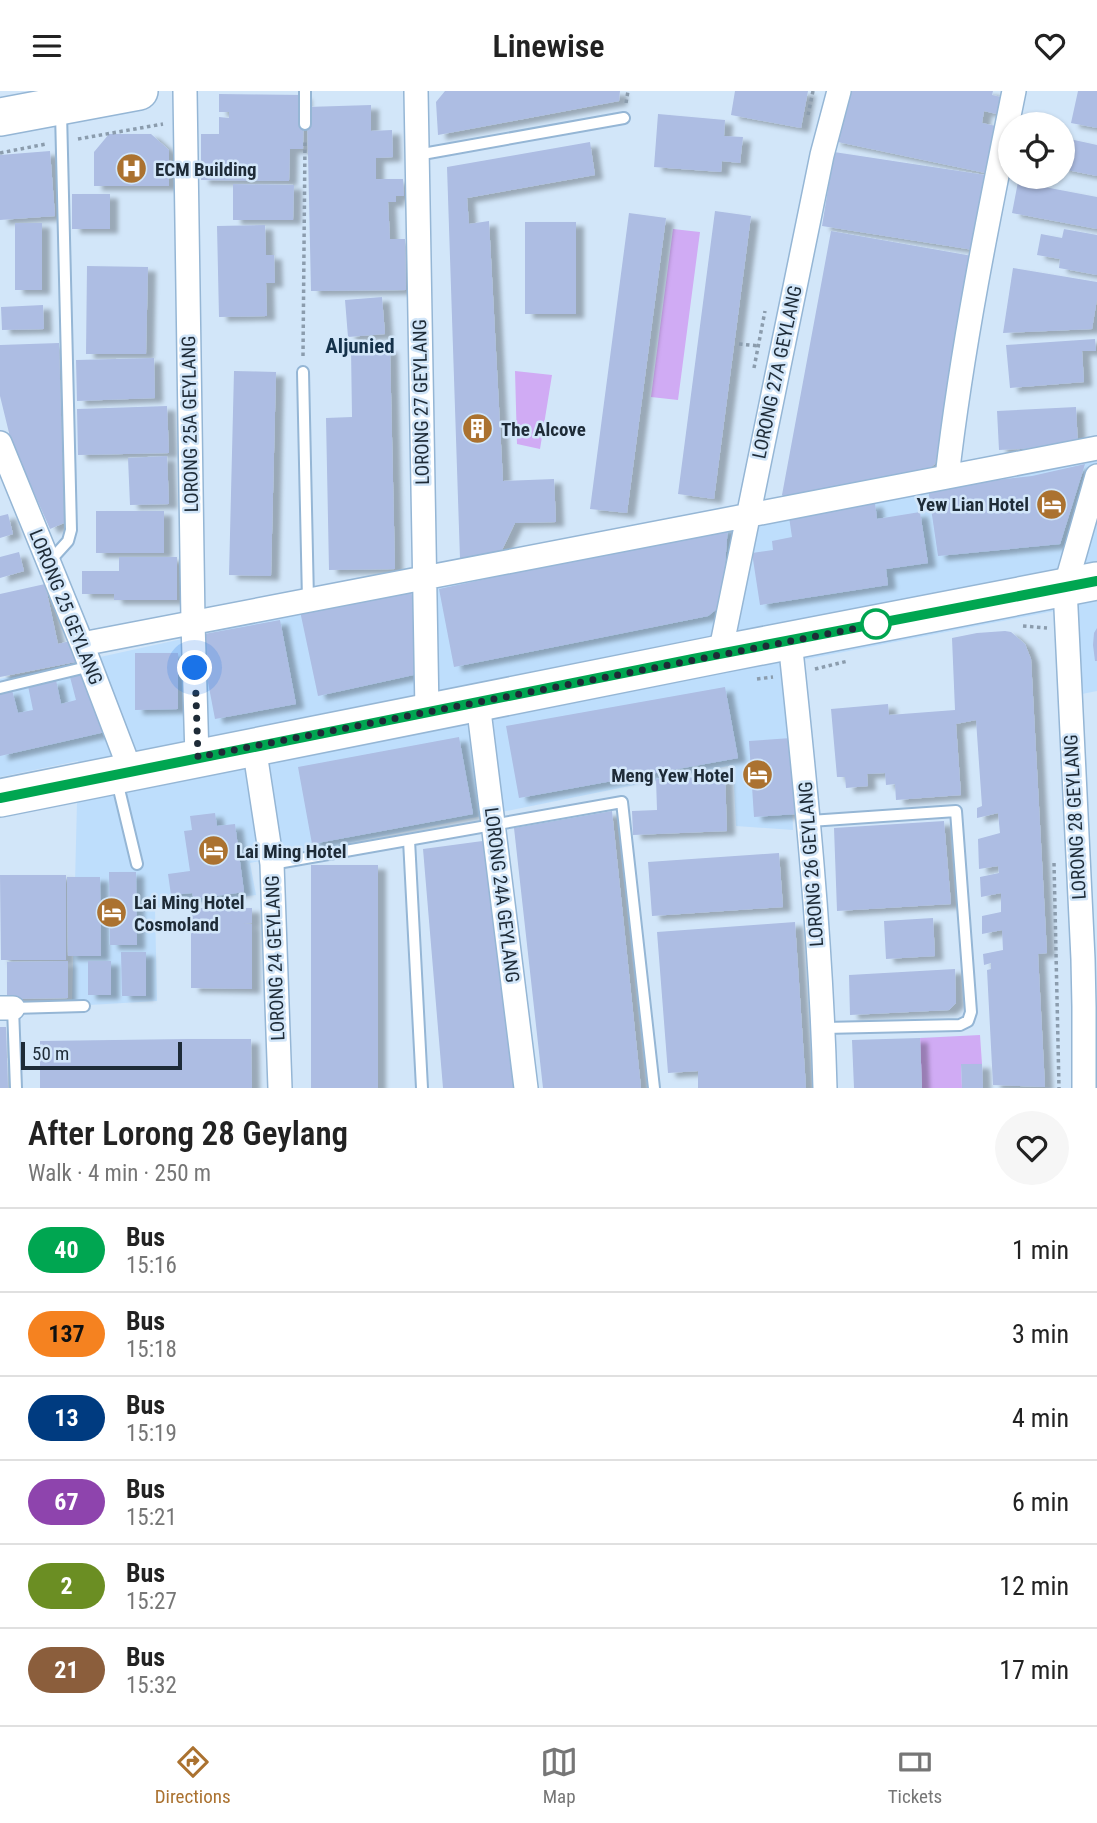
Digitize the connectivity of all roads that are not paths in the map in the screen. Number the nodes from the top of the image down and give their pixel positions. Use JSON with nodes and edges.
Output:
{"nodes":[{"id":1,"x":139,"y":91,"type":"edge"},
{"id":2,"x":185,"y":91,"type":"edge"},
{"id":3,"x":305,"y":91,"type":"edge"},
{"id":4,"x":416,"y":91,"type":"edge"},
{"id":5,"x":839,"y":91,"type":"edge"},
{"id":6,"x":1014,"y":91,"type":"edge"},
{"id":7,"x":61,"y":106,"type":"junction"},
{"id":8,"x":0,"y":117,"type":"edge"},
{"id":9,"x":624,"y":118,"type":"dead end"},
{"id":10,"x":305,"y":124,"type":"road end"},
{"id":11,"x":417,"y":155,"type":"junction"},
{"id":12,"x":303,"y":372,"type":"road end"},
{"id":13,"x":0,"y":443,"type":"edge"},
{"id":14,"x":1097,"y":448,"type":"edge"},
{"id":15,"x":1097,"y":476,"type":"edge"},
{"id":16,"x":947,"y":477,"type":"junction"},
{"id":17,"x":748,"y":515,"type":"junction"},
{"id":18,"x":49,"y":562,"type":"junction"},
{"id":19,"x":425,"y":576,"type":"junction"},
{"id":20,"x":1081,"y":584,"type":"edge"},
{"id":21,"x":308,"y":600,"type":"junction"},
{"id":22,"x":193,"y":622,"type":"junction"},
{"id":23,"x":790,"y":641,"type":"junction"},
{"id":24,"x":82,"y":644,"type":"junction"},
{"id":25,"x":720,"y":654,"type":"junction"},
{"id":26,"x":91,"y":666,"type":"junction"},
{"id":27,"x":0,"y":688,"type":"edge"},
{"id":28,"x":478,"y":702,"type":"junction"},
{"id":29,"x":427,"y":712,"type":"junction"},
{"id":30,"x":254,"y":746,"type":"junction"},
{"id":31,"x":198,"y":757,"type":"junction"},
{"id":32,"x":123,"y":774,"type":"junction"},
{"id":33,"x":0,"y":797,"type":"edge"},
{"id":34,"x":810,"y":821,"type":"junction"},
{"id":35,"x":493,"y":825,"type":"junction"},
{"id":36,"x":409,"y":840,"type":"junction"},
{"id":37,"x":136,"y":864,"type":"dead end"},
{"id":38,"x":272,"y":864,"type":"junction"},
{"id":39,"x":84,"y":1006,"type":"dead end"},
{"id":40,"x":7,"y":1008,"type":"edge"},
{"id":41,"x":824,"y":1028,"type":"junction"},
{"id":42,"x":16,"y":1088,"type":"edge"},
{"id":43,"x":280,"y":1088,"type":"edge"},
{"id":44,"x":422,"y":1088,"type":"edge"},
{"id":45,"x":526,"y":1088,"type":"edge"},
{"id":46,"x":654,"y":1088,"type":"edge"},
{"id":47,"x":825,"y":1088,"type":"edge"},
{"id":48,"x":1083,"y":1088,"type":"edge"}],
"edges":[{"from":1,"to":7,"type":"main road"},
{"from":2,"to":22,"type":"street","name":"LORONG 25A GEYLANG"},
{"from":3,"to":10,"type":"lane"},
{"from":4,"to":11,"type":"street","name":"LORONG 27 GEYLANG"},
{"from":5,"to":17,"type":"street","name":"LORONG 27A GEYLANG"},
{"from":6,"to":16,"type":"street"},
{"from":7,"to":8,"type":"main road"},
{"from":7,"to":18,"type":"lane"},
{"from":9,"to":11,"type":"lane"},
{"from":11,"to":19,"type":"street","name":"LORONG 27 GEYLANG"},
{"from":12,"to":21,"type":"lane"},
{"from":13,"to":18,"type":"street","name":"LORONG 25 GEYLANG"},
{"from":14,"to":16,"type":"street"},
{"from":15,"to":20,"type":"street","name":"LORONG 28 GEYLANG"},
{"from":16,"to":17,"type":"street"},
{"from":17,"to":19,"type":"street"},
{"from":17,"to":25,"type":"street","name":"LORONG 27A GEYLANG"},
{"from":18,"to":24,"type":"street","name":"LORONG 25 GEYLANG"},
{"from":19,"to":21,"type":"street"},
{"from":19,"to":29,"type":"street","name":"LORONG 27 GEYLANG"},
{"from":20,"to":23,"type":"main road"},
{"from":20,"to":48,"type":"street","name":"LORONG 28 GEYLANG"},
{"from":21,"to":22,"type":"street"},
{"from":22,"to":24,"type":"street"},
{"from":22,"to":31,"type":"street","name":"LORONG 25A GEYLANG"},
{"from":23,"to":25,"type":"main road"},
{"from":23,"to":34,"type":"street","name":"LORONG 26 GEYLANG"},
{"from":24,"to":26,"type":"street","name":"LORONG 25 GEYLANG"},
{"from":25,"to":28,"type":"main road"},
{"from":26,"to":27,"type":"lane"},
{"from":26,"to":32,"type":"street","name":"LORONG 25 GEYLANG"},
{"from":28,"to":29,"type":"main road"},
{"from":28,"to":35,"type":"street","name":"LORONG 24A GEYLANG"},
{"from":29,"to":30,"type":"main road"},
{"from":30,"to":31,"type":"main road"},
{"from":30,"to":38,"type":"street","name":"LORONG 24 GEYLANG"},
{"from":31,"to":32,"type":"main road"},
{"from":32,"to":33,"type":"main road"},
{"from":32,"to":37,"type":"lane"},
{"from":34,"to":41,"type":"street","name":"LORONG 26 GEYLANG"},
{"from":34,"to":41,"type":"lane"},
{"from":35,"to":36,"type":"lane"},
{"from":35,"to":45,"type":"street","name":"LORONG 24A GEYLANG"},
{"from":35,"to":46,"type":"lane"},
{"from":36,"to":38,"type":"lane"},
{"from":36,"to":44,"type":"lane"},
{"from":38,"to":43,"type":"street","name":"LORONG 24 GEYLANG"},
{"from":39,"to":40,"type":"lane"},
{"from":40,"to":42,"type":"lane"},
{"from":41,"to":47,"type":"street","name":"LORONG 26 GEYLANG"}]}
